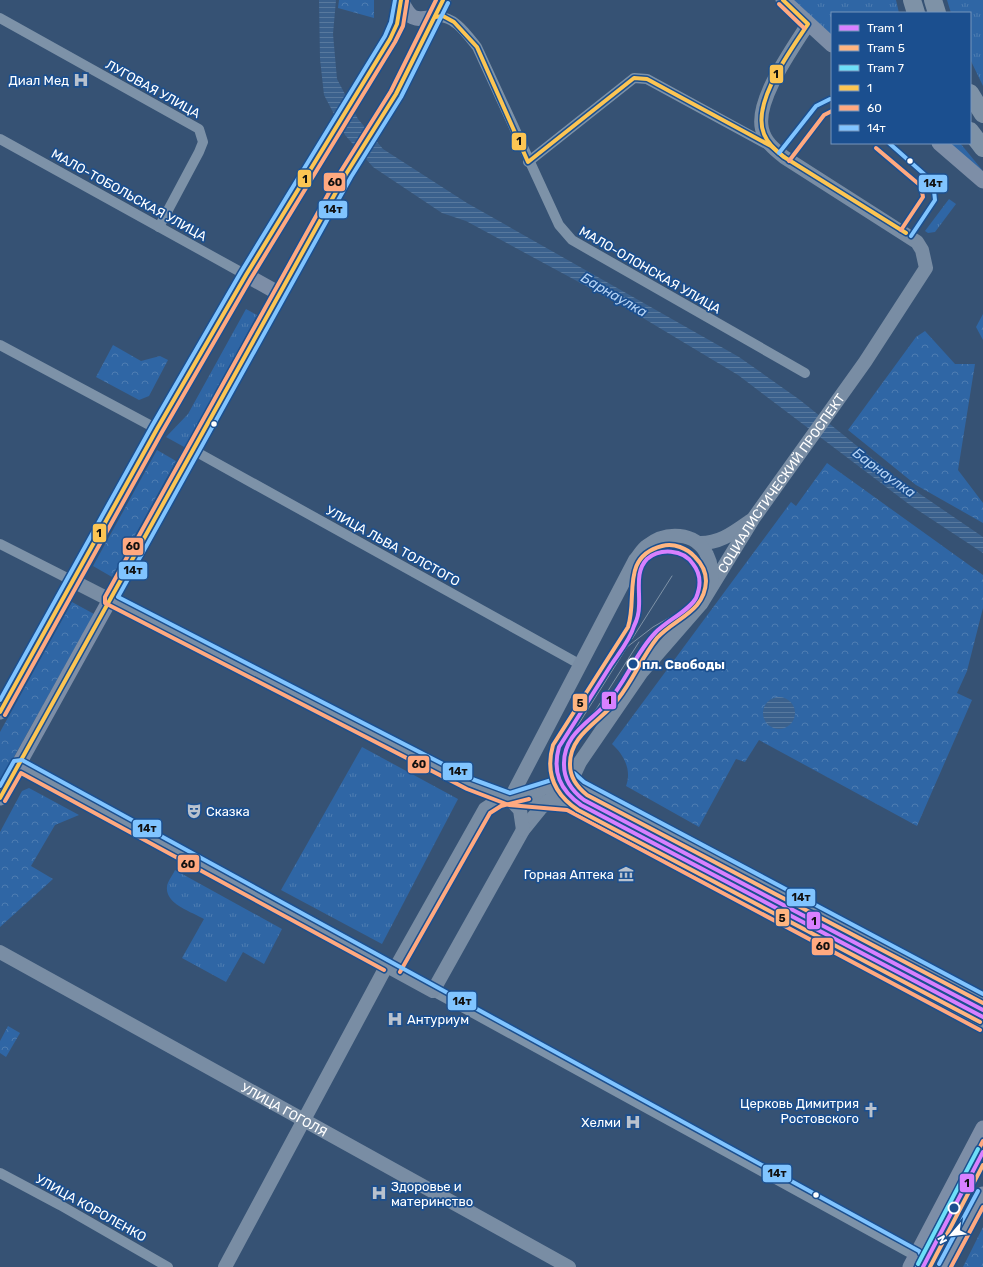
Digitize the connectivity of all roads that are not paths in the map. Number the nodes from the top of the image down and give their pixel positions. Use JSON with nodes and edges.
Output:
{"nodes":[{"id":1,"x":401,"y":0,"type":"edge"},
{"id":2,"x":443,"y":0,"type":"edge"},
{"id":3,"x":783,"y":0,"type":"edge"},
{"id":4,"x":912,"y":0,"type":"edge"},
{"id":5,"x":933,"y":0,"type":"edge"},
{"id":6,"x":916,"y":12,"type":"edge"},
{"id":7,"x":937,"y":12,"type":"edge"},
{"id":8,"x":434,"y":17,"type":"junction"},
{"id":9,"x":0,"y":18,"type":"edge"},
{"id":10,"x":808,"y":24,"type":"junction"},
{"id":11,"x":831,"y":45,"type":"edge"},
{"id":12,"x":971,"y":96,"type":"edge"},
{"id":13,"x":983,"y":114,"type":"edge"},
{"id":14,"x":971,"y":132,"type":"edge"},
{"id":15,"x":0,"y":139,"type":"edge"},
{"id":16,"x":940,"y":144,"type":"edge"},
{"id":17,"x":771,"y":146,"type":"junction"},
{"id":18,"x":983,"y":148,"type":"edge"},
{"id":19,"x":528,"y":162,"type":"junction"},
{"id":20,"x":983,"y":181,"type":"edge"},
{"id":21,"x":159,"y":227,"type":"junction"},
{"id":22,"x":246,"y":275,"type":"junction"},
{"id":23,"x":280,"y":294,"type":"junction"},
{"id":24,"x":0,"y":345,"type":"edge"},
{"id":25,"x":805,"y":373,"type":"dead end"},
{"id":26,"x":157,"y":429,"type":"junction"},
{"id":27,"x":193,"y":450,"type":"junction"},
{"id":28,"x":753,"y":518,"type":"junction"},
{"id":29,"x":698,"y":543,"type":"junction"},
{"id":30,"x":0,"y":544,"type":"edge"},
{"id":31,"x":73,"y":581,"type":"junction"},
{"id":32,"x":712,"y":585,"type":"junction"},
{"id":33,"x":110,"y":600,"type":"junction"},
{"id":34,"x":581,"y":665,"type":"junction"},
{"id":35,"x":0,"y":712,"type":"edge"},
{"id":36,"x":19,"y":765,"type":"junction"},
{"id":37,"x":576,"y":778,"type":"junction"},
{"id":38,"x":0,"y":798,"type":"edge"},
{"id":39,"x":510,"y":799,"type":"junction"},
{"id":40,"x":547,"y":802,"type":"junction"},
{"id":41,"x":523,"y":830,"type":"junction"},
{"id":42,"x":0,"y":952,"type":"edge"},
{"id":43,"x":391,"y":967,"type":"junction"},
{"id":44,"x":433,"y":991,"type":"junction"},
{"id":45,"x":983,"y":1001,"type":"edge"},
{"id":46,"x":983,"y":1025,"type":"edge"},
{"id":47,"x":303,"y":1120,"type":"junction"},
{"id":48,"x":983,"y":1128,"type":"edge"},
{"id":49,"x":0,"y":1173,"type":"edge"},
{"id":50,"x":983,"y":1194,"type":"edge"},
{"id":51,"x":913,"y":1262,"type":"edge"},
{"id":52,"x":168,"y":1267,"type":"edge"},
{"id":53,"x":225,"y":1267,"type":"edge"},
{"id":54,"x":570,"y":1267,"type":"edge"},
{"id":55,"x":944,"y":1267,"type":"edge"}],
"edges":[{"from":1,"to":8,"type":"main road"},
{"from":1,"to":22,"type":"main road"},
{"from":2,"to":8,"type":"main road"},
{"from":3,"to":10,"type":"main road"},
{"from":4,"to":6,"type":"highway"},
{"from":5,"to":7,"type":"highway"},
{"from":8,"to":19,"type":"street","name":"МАЛО-ОЛОНСКАЯ УЛИЦА"},
{"from":8,"to":23,"type":"main road"},
{"from":9,"to":21,"type":"street","name":"ЛУГОВАЯ УЛИЦА"},
{"from":10,"to":11,"type":"main road"},
{"from":10,"to":17,"type":"street"},
{"from":12,"to":13,"type":"highway"},
{"from":14,"to":18,"type":"highway"},
{"from":15,"to":21,"type":"street","name":"МАЛО-ТОБОЛЬСКАЯ УЛИЦА"},
{"from":16,"to":20,"type":"main road"},
{"from":17,"to":19,"type":"street"},
{"from":17,"to":28,"type":"street","name":"СОЦИАЛИСТИЧЕСКИЙ ПРОСПЕКТ"},
{"from":19,"to":25,"type":"street","name":"МАЛО-ОЛОНСКАЯ УЛИЦА"},
{"from":21,"to":22,"type":"street","name":"МАЛО-ТОБОЛЬСКАЯ УЛИЦА"},
{"from":22,"to":23,"type":"main road"},
{"from":22,"to":26,"type":"main road"},
{"from":23,"to":27,"type":"main road"},
{"from":24,"to":26,"type":"street"},
{"from":26,"to":31,"type":"main road"},
{"from":27,"to":33,"type":"main road"},
{"from":27,"to":34,"type":"street","name":"УЛИЦА ЛЬВА ТОЛСТОГО"},
{"from":28,"to":29,"type":"street"},
{"from":28,"to":32,"type":"street","name":"СОЦИАЛИСТИЧЕСКИЙ ПРОСПЕКТ"},
{"from":29,"to":32,"type":"street"},
{"from":29,"to":34,"type":"street"},
{"from":30,"to":31,"type":"street"},
{"from":31,"to":33,"type":"street"},
{"from":31,"to":35,"type":"main road"},
{"from":32,"to":37,"type":"street","name":"СОЦИАЛИСТИЧЕСКИЙ ПРОСПЕКТ"},
{"from":33,"to":36,"type":"main road"},
{"from":33,"to":39,"type":"street"},
{"from":34,"to":39,"type":"street"},
{"from":36,"to":38,"type":"main road"},
{"from":36,"to":43,"type":"street"},
{"from":37,"to":39,"type":"street"},
{"from":37,"to":40,"type":"street","name":"СОЦИАЛИСТИЧЕСКИЙ ПРОСПЕКТ"},
{"from":37,"to":45,"type":"street"},
{"from":39,"to":40,"type":"street"},
{"from":39,"to":41,"type":"street"},
{"from":39,"to":43,"type":"street"},
{"from":40,"to":41,"type":"street","name":"СОЦИАЛИСТИЧЕСКИЙ ПРОСПЕКТ"},
{"from":40,"to":46,"type":"street"},
{"from":41,"to":44,"type":"street","name":"СОЦИАЛИСТИЧЕСКИЙ ПРОСПЕКТ"},
{"from":42,"to":47,"type":"street","name":"УЛИЦА ГОГОЛЯ"},
{"from":43,"to":44,"type":"street"},
{"from":43,"to":47,"type":"street"},
{"from":44,"to":51,"type":"street"},
{"from":47,"to":53,"type":"street"},
{"from":47,"to":54,"type":"street","name":"УЛИЦА ГОГОЛЯ"},
{"from":48,"to":51,"type":"main road"},
{"from":49,"to":52,"type":"street","name":"УЛИЦА КОРОЛЕНКО"},
{"from":50,"to":55,"type":"main road"}]}
